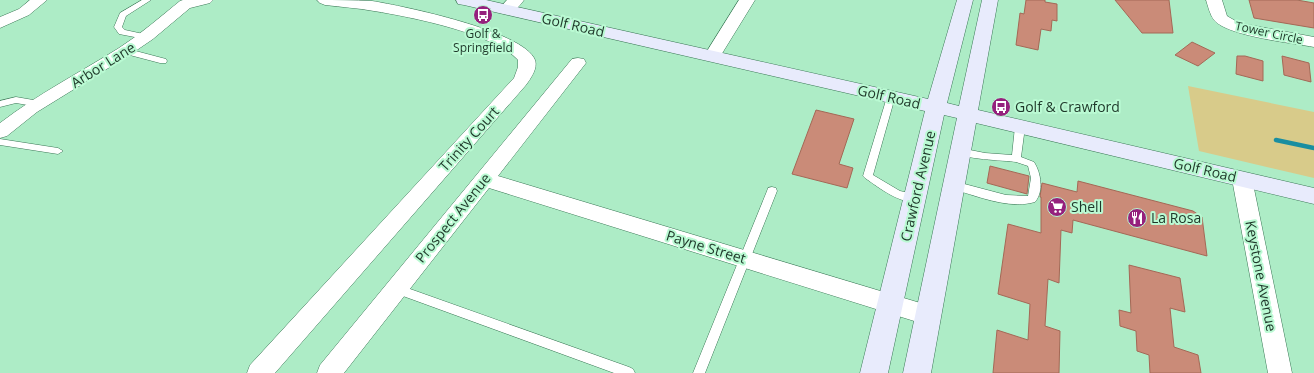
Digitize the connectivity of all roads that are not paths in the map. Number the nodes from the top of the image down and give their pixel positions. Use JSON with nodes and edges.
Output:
{"nodes":[{"id":1,"x":39,"y":0,"type":"edge"},
{"id":2,"x":147,"y":0,"type":"edge"},
{"id":3,"x":205,"y":0,"type":"edge"},
{"id":4,"x":325,"y":0,"type":"edge"},
{"id":5,"x":464,"y":0,"type":"edge"},
{"id":6,"x":747,"y":0,"type":"edge"},
{"id":7,"x":964,"y":0,"type":"edge"},
{"id":8,"x":990,"y":0,"type":"edge"},
{"id":9,"x":1214,"y":0,"type":"edge"},
{"id":10,"x":185,"y":2,"type":"edge"},
{"id":11,"x":511,"y":5,"type":"edge"},
{"id":12,"x":0,"y":23,"type":"edge"},
{"id":13,"x":145,"y":37,"type":"junction"},
{"id":14,"x":1314,"y":42,"type":"edge"},
{"id":15,"x":125,"y":51,"type":"junction"},
{"id":16,"x":712,"y":56,"type":"junction"},
{"id":17,"x":163,"y":61,"type":"dead end"},
{"id":18,"x":578,"y":63,"type":"dead end"},
{"id":19,"x":891,"y":97,"type":"junction"},
{"id":20,"x":0,"y":104,"type":"edge"},
{"id":21,"x":38,"y":104,"type":"junction"},
{"id":22,"x":936,"y":107,"type":"junction"},
{"id":23,"x":967,"y":114,"type":"junction"},
{"id":24,"x":1020,"y":127,"type":"junction"},
{"id":25,"x":0,"y":132,"type":"edge"},
{"id":26,"x":0,"y":142,"type":"edge"},
{"id":27,"x":960,"y":151,"type":"junction"},
{"id":28,"x":58,"y":152,"type":"dead end"},
{"id":29,"x":1016,"y":159,"type":"junction"},
{"id":30,"x":485,"y":179,"type":"junction"},
{"id":31,"x":1242,"y":179,"type":"junction"},
{"id":32,"x":953,"y":185,"type":"junction"},
{"id":33,"x":772,"y":191,"type":"dead end"},
{"id":34,"x":1314,"y":196,"type":"edge"},
{"id":35,"x":915,"y":198,"type":"junction"},
{"id":36,"x":745,"y":259,"type":"junction"},
{"id":37,"x":396,"y":290,"type":"junction"},
{"id":38,"x":890,"y":304,"type":"junction"},
{"id":39,"x":928,"y":315,"type":"junction"},
{"id":40,"x":259,"y":373,"type":"edge"},
{"id":41,"x":329,"y":373,"type":"edge"},
{"id":42,"x":629,"y":373,"type":"edge"},
{"id":43,"x":699,"y":373,"type":"edge"},
{"id":44,"x":874,"y":373,"type":"edge"},
{"id":45,"x":916,"y":373,"type":"edge"},
{"id":46,"x":1280,"y":373,"type":"edge"}],
"edges":[{"from":1,"to":12,"type":"street"},
{"from":2,"to":13,"type":"lane"},
{"from":3,"to":10,"type":"street","name":"Arbor Lane"},
{"from":4,"to":40,"type":"street","name":"Trinity Court"},
{"from":5,"to":11,"type":"main road","name":"Golf Road"},
{"from":6,"to":16,"type":"street"},
{"from":7,"to":22,"type":"main road","name":"Crawford Avenue"},
{"from":8,"to":23,"type":"main road"},
{"from":9,"to":14,"type":"street","name":"Tower Circle"},
{"from":10,"to":13,"type":"street","name":"Arbor Lane"},
{"from":11,"to":16,"type":"main road","name":"Golf Road"},
{"from":13,"to":15,"type":"street","name":"Arbor Lane"},
{"from":15,"to":17,"type":"lane"},
{"from":15,"to":21,"type":"street","name":"Arbor Lane"},
{"from":16,"to":19,"type":"main road","name":"Golf Road"},
{"from":18,"to":30,"type":"street","name":"Prospect Avenue"},
{"from":19,"to":22,"type":"main road","name":"Golf Road"},
{"from":19,"to":35,"type":"lane"},
{"from":20,"to":21,"type":"lane"},
{"from":21,"to":25,"type":"street","name":"Arbor Lane"},
{"from":22,"to":23,"type":"main road","name":"Golf Road"},
{"from":22,"to":35,"type":"main road","name":"Crawford Avenue"},
{"from":23,"to":24,"type":"main road","name":"Golf Road"},
{"from":23,"to":27,"type":"main road"},
{"from":24,"to":29,"type":"lane"},
{"from":24,"to":31,"type":"main road","name":"Golf Road"},
{"from":26,"to":28,"type":"lane"},
{"from":27,"to":29,"type":"lane"},
{"from":27,"to":32,"type":"main road"},
{"from":29,"to":32,"type":"lane"},
{"from":30,"to":36,"type":"street","name":"Payne Street"},
{"from":30,"to":37,"type":"street","name":"Prospect Avenue"},
{"from":31,"to":34,"type":"main road","name":"Golf Road"},
{"from":31,"to":46,"type":"street","name":"Keystone Avenue"},
{"from":32,"to":39,"type":"main road"},
{"from":33,"to":36,"type":"lane"},
{"from":35,"to":38,"type":"main road","name":"Crawford Avenue"},
{"from":36,"to":38,"type":"street","name":"Payne Street"},
{"from":36,"to":43,"type":"lane"},
{"from":37,"to":41,"type":"street","name":"Prospect Avenue"},
{"from":37,"to":42,"type":"lane"},
{"from":38,"to":39,"type":"street","name":"Payne Street"},
{"from":38,"to":44,"type":"main road","name":"Crawford Avenue"},
{"from":39,"to":45,"type":"main road"}]}
